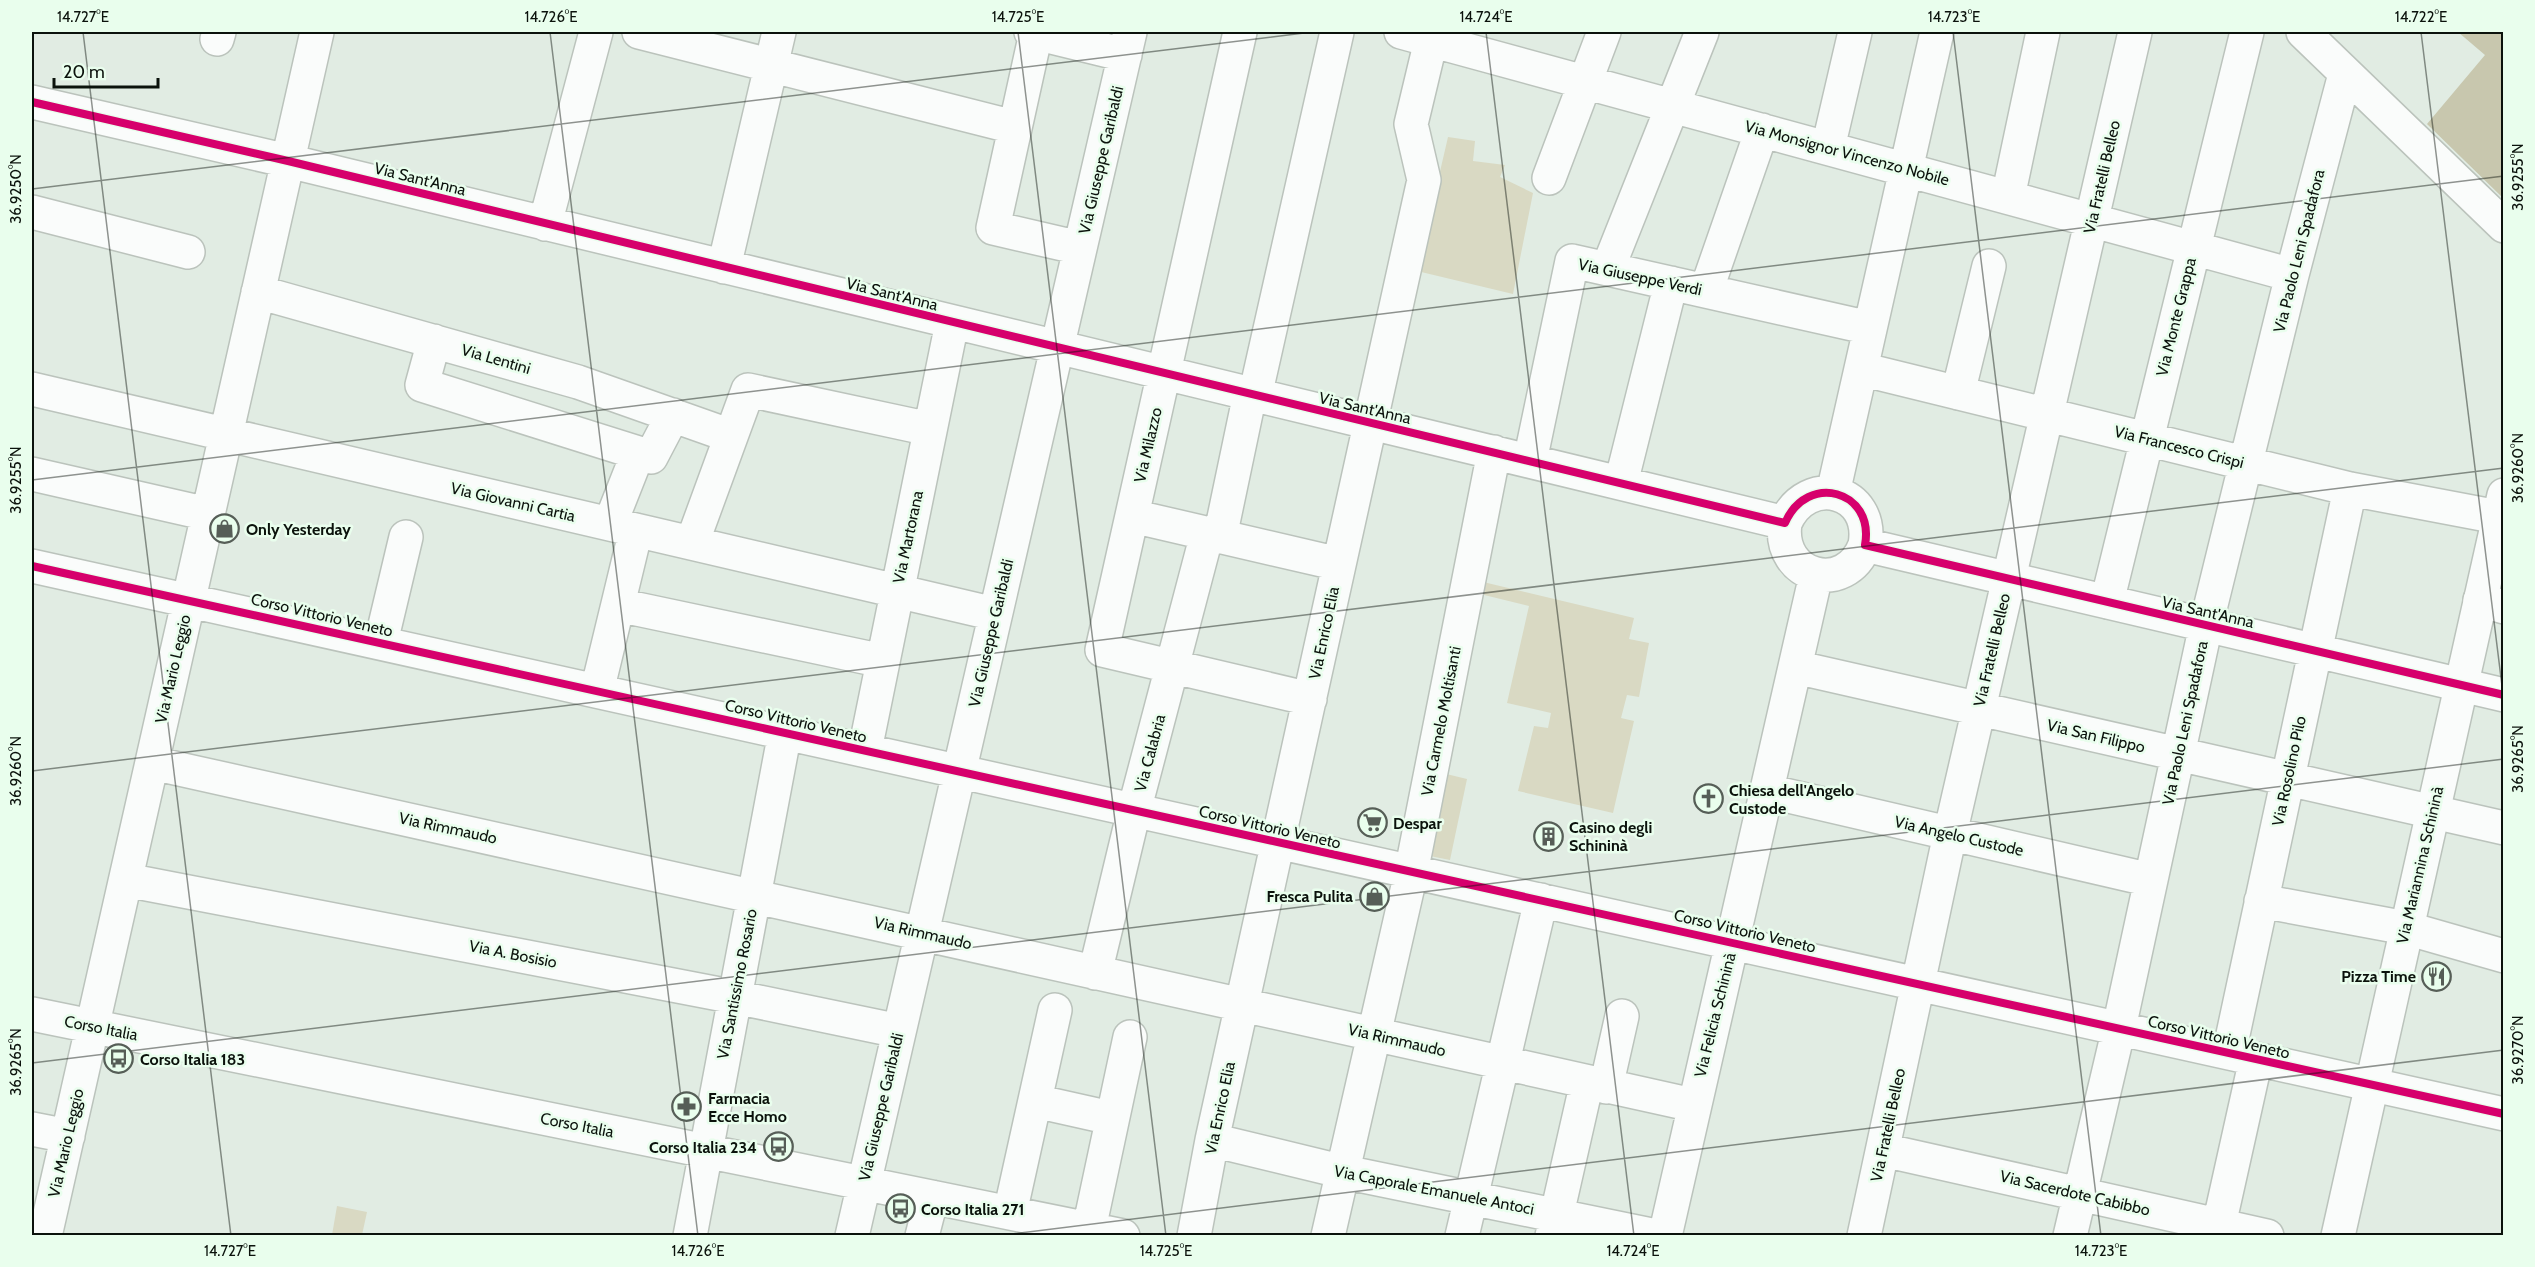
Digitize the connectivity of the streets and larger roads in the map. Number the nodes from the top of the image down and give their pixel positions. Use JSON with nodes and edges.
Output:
{"nodes":[{"id":1,"x":317,"y":32,"type":"edge"},
{"id":2,"x":596,"y":32,"type":"edge"},
{"id":3,"x":639,"y":32,"type":"edge"},
{"id":4,"x":779,"y":32,"type":"edge"},
{"id":5,"x":1034,"y":32,"type":"edge"},
{"id":6,"x":1240,"y":32,"type":"edge"},
{"id":7,"x":1337,"y":32,"type":"edge"},
{"id":8,"x":1604,"y":32,"type":"edge"},
{"id":9,"x":1702,"y":32,"type":"edge"},
{"id":10,"x":1855,"y":32,"type":"edge"},
{"id":11,"x":1937,"y":32,"type":"edge"},
{"id":12,"x":2043,"y":32,"type":"edge"},
{"id":13,"x":2135,"y":32,"type":"edge"},
{"id":14,"x":2247,"y":32,"type":"edge"},
{"id":15,"x":2303,"y":32,"type":"edge"},
{"id":16,"x":1421,"y":34,"type":"edge"},
{"id":17,"x":1128,"y":43,"type":"edge"},
{"id":18,"x":771,"y":65,"type":"junction"},
{"id":19,"x":2345,"y":74,"type":"junction"},
{"id":20,"x":1586,"y":82,"type":"junction"},
{"id":21,"x":32,"y":102,"type":"edge"},
{"id":22,"x":1674,"y":106,"type":"junction"},
{"id":23,"x":1014,"y":127,"type":"junction"},
{"id":24,"x":1762,"y":129,"type":"junction"},
{"id":25,"x":1828,"y":148,"type":"junction"},
{"id":26,"x":288,"y":161,"type":"junction"},
{"id":27,"x":1906,"y":169,"type":"junction"},
{"id":28,"x":1549,"y":178,"type":"dead end"},
{"id":29,"x":2008,"y":197,"type":"junction"},
{"id":30,"x":32,"y":212,"type":"edge"},
{"id":31,"x":2092,"y":220,"type":"junction"},
{"id":32,"x":544,"y":224,"type":"junction"},
{"id":33,"x":2504,"y":226,"type":"edge"},
{"id":34,"x":2193,"y":247,"type":"junction"},
{"id":35,"x":1080,"y":248,"type":"junction"},
{"id":36,"x":188,"y":252,"type":"dead end"},
{"id":37,"x":1989,"y":266,"type":"dead end"},
{"id":38,"x":724,"y":267,"type":"junction"},
{"id":39,"x":1608,"y":268,"type":"junction"},
{"id":40,"x":2292,"y":275,"type":"junction"},
{"id":41,"x":1671,"y":283,"type":"junction"},
{"id":42,"x":1706,"y":291,"type":"junction"},
{"id":43,"x":258,"y":292,"type":"junction"},
{"id":44,"x":952,"y":323,"type":"junction"},
{"id":45,"x":1870,"y":328,"type":"junction"},
{"id":46,"x":434,"y":342,"type":"junction"},
{"id":47,"x":1057,"y":348,"type":"junction"},
{"id":48,"x":1861,"y":369,"type":"junction"},
{"id":49,"x":1164,"y":374,"type":"junction"},
{"id":50,"x":32,"y":390,"type":"edge"},
{"id":51,"x":1958,"y":393,"type":"junction"},
{"id":52,"x":1253,"y":395,"type":"junction"},
{"id":53,"x":2047,"y":414,"type":"junction"},
{"id":54,"x":673,"y":415,"type":"junction"},
{"id":55,"x":1370,"y":423,"type":"junction"},
{"id":56,"x":930,"y":429,"type":"junction"},
{"id":57,"x":225,"y":436,"type":"junction"},
{"id":58,"x":732,"y":436,"type":"junction"},
{"id":59,"x":2147,"y":439,"type":"junction"},
{"id":60,"x":1494,"y":452,"type":"junction"},
{"id":61,"x":638,"y":453,"type":"junction"},
{"id":62,"x":1530,"y":461,"type":"junction"},
{"id":63,"x":2246,"y":463,"type":"junction"},
{"id":64,"x":32,"y":474,"type":"edge"},
{"id":65,"x":1621,"y":483,"type":"junction"},
{"id":66,"x":2350,"y":489,"type":"junction"},
{"id":67,"x":1833,"y":493,"type":"junction"},
{"id":68,"x":2502,"y":506,"type":"edge"},
{"id":69,"x":208,"y":514,"type":"junction"},
{"id":70,"x":1132,"y":516,"type":"junction"},
{"id":71,"x":1785,"y":523,"type":"junction"},
{"id":72,"x":623,"y":527,"type":"junction"},
{"id":73,"x":1214,"y":535,"type":"junction"},
{"id":74,"x":406,"y":537,"type":"dead end"},
{"id":75,"x":692,"y":543,"type":"junction"},
{"id":76,"x":1865,"y":545,"type":"junction"},
{"id":77,"x":1339,"y":564,"type":"junction"},
{"id":78,"x":32,"y":566,"type":"edge"},
{"id":79,"x":1816,"y":575,"type":"junction"},
{"id":80,"x":2009,"y":579,"type":"junction"},
{"id":81,"x":897,"y":592,"type":"junction"},
{"id":82,"x":188,"y":599,"type":"junction"},
{"id":83,"x":2107,"y":602,"type":"junction"},
{"id":84,"x":2492,"y":604,"type":"edge"},
{"id":85,"x":618,"y":605,"type":"junction"},
{"id":86,"x":995,"y":615,"type":"junction"},
{"id":87,"x":2206,"y":625,"type":"junction"},
{"id":88,"x":381,"y":642,"type":"junction"},
{"id":89,"x":2315,"y":651,"type":"junction"},
{"id":90,"x":883,"y":661,"type":"junction"},
{"id":91,"x":1174,"y":667,"type":"junction"},
{"id":92,"x":1795,"y":667,"type":"junction"},
{"id":93,"x":2461,"y":685,"type":"junction"},
{"id":94,"x":597,"y":691,"type":"junction"},
{"id":95,"x":2504,"y":695,"type":"edge"},
{"id":96,"x":1310,"y":699,"type":"junction"},
{"id":97,"x":1979,"y":709,"type":"junction"},
{"id":98,"x":785,"y":732,"type":"junction"},
{"id":99,"x":865,"y":750,"type":"junction"},
{"id":100,"x":2178,"y":755,"type":"junction"},
{"id":101,"x":152,"y":763,"type":"junction"},
{"id":102,"x":959,"y":772,"type":"junction"},
{"id":103,"x":2287,"y":780,"type":"junction"},
{"id":104,"x":1767,"y":791,"type":"junction"},
{"id":105,"x":1134,"y":811,"type":"junction"},
{"id":106,"x":2432,"y":812,"type":"junction"},
{"id":107,"x":2504,"y":828,"type":"edge"},
{"id":108,"x":1950,"y":834,"type":"junction"},
{"id":109,"x":1278,"y":843,"type":"junction"},
{"id":110,"x":1410,"y":873,"type":"junction"},
{"id":111,"x":126,"y":880,"type":"junction"},
{"id":112,"x":2151,"y":880,"type":"junction"},
{"id":113,"x":754,"y":896,"type":"junction"},
{"id":114,"x":1540,"y":900,"type":"junction"},
{"id":115,"x":2261,"y":901,"type":"junction"},
{"id":116,"x":2406,"y":928,"type":"junction"},
{"id":117,"x":922,"y":933,"type":"junction"},
{"id":118,"x":1733,"y":942,"type":"junction"},
{"id":119,"x":2504,"y":956,"type":"edge"},
{"id":120,"x":1095,"y":973,"type":"junction"},
{"id":121,"x":1919,"y":983,"type":"junction"},
{"id":122,"x":735,"y":996,"type":"junction"},
{"id":123,"x":1242,"y":1007,"type":"junction"},
{"id":124,"x":1055,"y":1010,"type":"dead end"},
{"id":125,"x":32,"y":1014,"type":"edge"},
{"id":126,"x":1622,"y":1016,"type":"dead end"},
{"id":127,"x":92,"y":1027,"type":"junction"},
{"id":128,"x":2119,"y":1028,"type":"junction"},
{"id":129,"x":899,"y":1031,"type":"junction"},
{"id":130,"x":1373,"y":1034,"type":"junction"},
{"id":131,"x":1130,"y":1036,"type":"dead end"},
{"id":132,"x":2242,"y":1056,"type":"junction"},
{"id":133,"x":1503,"y":1065,"type":"junction"},
{"id":134,"x":1597,"y":1084,"type":"junction"},
{"id":135,"x":2371,"y":1085,"type":"junction"},
{"id":136,"x":1035,"y":1101,"type":"junction"},
{"id":137,"x":1694,"y":1106,"type":"junction"},
{"id":138,"x":2504,"y":1114,"type":"edge"},
{"id":139,"x":1111,"y":1118,"type":"junction"},
{"id":140,"x":32,"y":1129,"type":"edge"},
{"id":141,"x":68,"y":1136,"type":"junction"},
{"id":142,"x":1212,"y":1140,"type":"junction"},
{"id":143,"x":1883,"y":1150,"type":"junction"},
{"id":144,"x":706,"y":1151,"type":"junction"},
{"id":145,"x":1344,"y":1172,"type":"junction"},
{"id":146,"x":864,"y":1183,"type":"junction"},
{"id":147,"x":43,"y":1189,"type":"edge"},
{"id":148,"x":2080,"y":1194,"type":"junction"},
{"id":149,"x":932,"y":1197,"type":"junction"},
{"id":150,"x":1472,"y":1198,"type":"junction"},
{"id":151,"x":1010,"y":1213,"type":"junction"},
{"id":152,"x":1554,"y":1225,"type":"edge"},
{"id":153,"x":2219,"y":1225,"type":"junction"},
{"id":154,"x":1089,"y":1229,"type":"junction"},
{"id":155,"x":45,"y":1236,"type":"edge"},
{"id":156,"x":690,"y":1236,"type":"edge"},
{"id":157,"x":852,"y":1236,"type":"edge"},
{"id":158,"x":922,"y":1236,"type":"edge"},
{"id":159,"x":1123,"y":1236,"type":"edge"},
{"id":160,"x":1194,"y":1236,"type":"edge"},
{"id":161,"x":1328,"y":1236,"type":"edge"},
{"id":162,"x":1462,"y":1236,"type":"edge"},
{"id":163,"x":1656,"y":1236,"type":"edge"},
{"id":164,"x":1665,"y":1236,"type":"edge"},
{"id":165,"x":1864,"y":1236,"type":"edge"},
{"id":166,"x":2070,"y":1236,"type":"edge"},
{"id":167,"x":2267,"y":1236,"type":"edge"},
{"id":168,"x":2338,"y":1236,"type":"edge"}],
"edges":[{"from":1,"to":26,"type":"street","name":"Via Mario Leggio"},
{"from":2,"to":32,"type":"street"},
{"from":3,"to":18,"type":"street"},
{"from":4,"to":18,"type":"street"},
{"from":5,"to":17,"type":"street"},
{"from":5,"to":23,"type":"street"},
{"from":6,"to":49,"type":"street","name":"Via Milazzo"},
{"from":7,"to":52,"type":"street","name":"Via Calabria"},
{"from":8,"to":20,"type":"street"},
{"from":9,"to":22,"type":"street"},
{"from":10,"to":25,"type":"street"},
{"from":11,"to":27,"type":"street"},
{"from":12,"to":29,"type":"street"},
{"from":13,"to":31,"type":"street","name":"Via Fratelli Belleo"},
{"from":14,"to":34,"type":"street","name":"Via Monte Grappa"},
{"from":15,"to":19,"type":"street"},
{"from":16,"to":20,"type":"street","name":"Via Monsignor Vincenzo Nobile"},
{"from":16,"to":55,"type":"street","name":"Via Enrico Elia"},
{"from":17,"to":35,"type":"street","name":"Via Giuseppe Garibaldi"},
{"from":18,"to":23,"type":"street"},
{"from":18,"to":38,"type":"street"},
{"from":19,"to":33,"type":"street"},
{"from":19,"to":40,"type":"street","name":"Via Paolo Leni Spadafora"},
{"from":20,"to":22,"type":"street","name":"Via Monsignor Vincenzo Nobile"},
{"from":20,"to":28,"type":"street"},
{"from":21,"to":26,"type":"street","name":"Via Sant'Anna"},
{"from":22,"to":24,"type":"street","name":"Via Monsignor Vincenzo Nobile"},
{"from":22,"to":39,"type":"street"},
{"from":23,"to":35,"type":"street"},
{"from":24,"to":25,"type":"street","name":"Via Monsignor Vincenzo Nobile"},
{"from":24,"to":42,"type":"street"},
{"from":25,"to":27,"type":"street","name":"Via Monsignor Vincenzo Nobile"},
{"from":26,"to":32,"type":"street","name":"Via Sant'Anna"},
{"from":26,"to":43,"type":"street","name":"Via Mario Leggio"},
{"from":27,"to":29,"type":"street","name":"Via Monsignor Vincenzo Nobile"},
{"from":27,"to":45,"type":"street"},
{"from":29,"to":31,"type":"street","name":"Via Monsignor Vincenzo Nobile"},
{"from":30,"to":36,"type":"street"},
{"from":31,"to":34,"type":"street","name":"Via Monsignor Vincenzo Nobile"},
{"from":31,"to":53,"type":"street","name":"Via Fratelli Belleo"},
{"from":32,"to":38,"type":"street","name":"Via Sant'Anna"},
{"from":34,"to":40,"type":"street","name":"Via Monsignor Vincenzo Nobile"},
{"from":34,"to":59,"type":"street","name":"Via Monte Grappa"},
{"from":35,"to":47,"type":"street","name":"Via Giuseppe Garibaldi"},
{"from":37,"to":51,"type":"street"},
{"from":38,"to":44,"type":"street","name":"Via Sant'Anna"},
{"from":39,"to":41,"type":"street","name":"Via Giuseppe Verdi"},
{"from":39,"to":62,"type":"street","name":"Via Giuseppe Verdi"},
{"from":40,"to":63,"type":"street","name":"Via Paolo Leni Spadafora"},
{"from":41,"to":42,"type":"street","name":"Via Giuseppe Verdi"},
{"from":41,"to":65,"type":"street"},
{"from":42,"to":45,"type":"street","name":"Via Giuseppe Verdi"},
{"from":43,"to":46,"type":"street","name":"Via Lentini"},
{"from":43,"to":57,"type":"street","name":"Via Mario Leggio"},
{"from":44,"to":47,"type":"street","name":"Via Sant'Anna"},
{"from":44,"to":56,"type":"street","name":"Via Martorana"},
{"from":45,"to":48,"type":"street"},
{"from":46,"to":54,"type":"street","name":"Via Lentini"},
{"from":46,"to":61,"type":"street"},
{"from":47,"to":49,"type":"street","name":"Via Sant'Anna"},
{"from":47,"to":86,"type":"street","name":"Via Giuseppe Garibaldi"},
{"from":48,"to":51,"type":"street","name":"Via Francesco Crispi"},
{"from":48,"to":67,"type":"street"},
{"from":49,"to":52,"type":"street","name":"Via Sant'Anna"},
{"from":49,"to":70,"type":"street","name":"Via Milazzo"},
{"from":50,"to":57,"type":"street","name":"Via Giovanni Cartia"},
{"from":51,"to":53,"type":"street","name":"Via Francesco Crispi"},
{"from":52,"to":55,"type":"street","name":"Via Sant'Anna"},
{"from":52,"to":73,"type":"street","name":"Via Calabria"},
{"from":53,"to":59,"type":"street","name":"Via Francesco Crispi"},
{"from":53,"to":80,"type":"street","name":"Via Fratelli Belleo"},
{"from":54,"to":58,"type":"street","name":"Via Lentini"},
{"from":54,"to":61,"type":"street"},
{"from":55,"to":60,"type":"street","name":"Via Sant'Anna"},
{"from":55,"to":77,"type":"street","name":"Via Enrico Elia"},
{"from":56,"to":58,"type":"street"},
{"from":56,"to":81,"type":"street","name":"Via Martorana"},
{"from":57,"to":69,"type":"street","name":"Via Mario Leggio"},
{"from":57,"to":72,"type":"street","name":"Via Giovanni Cartia"},
{"from":58,"to":75,"type":"street"},
{"from":59,"to":63,"type":"street","name":"Via Francesco Crispi"},
{"from":59,"to":83,"type":"street","name":"Via Monte Grappa"},
{"from":60,"to":62,"type":"street","name":"Via Sant'Anna"},
{"from":60,"to":110,"type":"street","name":"Via Carmelo Moltisanti"},
{"from":61,"to":72,"type":"street"},
{"from":62,"to":65,"type":"street","name":"Via Sant'Anna"},
{"from":63,"to":66,"type":"street","name":"Via Francesco Crispi"},
{"from":63,"to":87,"type":"street","name":"Via Paolo Leni Spadafora"},
{"from":64,"to":69,"type":"street"},
{"from":65,"to":71,"type":"street","name":"Via Sant'Anna"},
{"from":66,"to":68,"type":"street","name":"Via Francesco Crispi"},
{"from":66,"to":89,"type":"street","name":"Via Rosolino Pilo"},
{"from":67,"to":71,"type":"street"},
{"from":67,"to":76,"type":"street"},
{"from":68,"to":84,"type":"street","name":"Via Mariannina Schininà"},
{"from":69,"to":82,"type":"street","name":"Via Mario Leggio"},
{"from":70,"to":73,"type":"street"},
{"from":70,"to":91,"type":"street","name":"Via Milazzo"},
{"from":71,"to":79,"type":"street"},
{"from":72,"to":75,"type":"street","name":"Via Giovanni Cartia"},
{"from":72,"to":85,"type":"street"},
{"from":73,"to":77,"type":"street"},
{"from":73,"to":91,"type":"street","name":"Via Calabria"},
{"from":74,"to":88,"type":"street"},
{"from":75,"to":81,"type":"street","name":"Via Giovanni Cartia"},
{"from":76,"to":79,"type":"street"},
{"from":76,"to":80,"type":"street","name":"Via Sant'Anna"},
{"from":77,"to":96,"type":"street","name":"Via Enrico Elia"},
{"from":78,"to":82,"type":"street","name":"Corso Vittorio Veneto"},
{"from":79,"to":92,"type":"street","name":"Via Felicia Schininà"},
{"from":80,"to":83,"type":"street","name":"Via Sant'Anna"},
{"from":80,"to":97,"type":"street","name":"Via Fratelli Belleo"},
{"from":81,"to":86,"type":"street","name":"Via Giovanni Cartia"},
{"from":81,"to":90,"type":"street","name":"Via Martorana"},
{"from":82,"to":88,"type":"street","name":"Corso Vittorio Veneto"},
{"from":82,"to":101,"type":"street","name":"Via Mario Leggio"},
{"from":83,"to":87,"type":"street","name":"Via Sant'Anna"},
{"from":84,"to":93,"type":"street","name":"Via Mariannina Schininà"},
{"from":85,"to":90,"type":"street"},
{"from":85,"to":94,"type":"street"},
{"from":86,"to":102,"type":"street","name":"Via Giuseppe Garibaldi"},
{"from":87,"to":89,"type":"street","name":"Via Sant'Anna"},
{"from":87,"to":100,"type":"street","name":"Via Paolo Leni Spadafora"},
{"from":88,"to":94,"type":"street","name":"Corso Vittorio Veneto"},
{"from":89,"to":93,"type":"street","name":"Via Sant'Anna"},
{"from":89,"to":103,"type":"street","name":"Via Rosolino Pilo"},
{"from":90,"to":99,"type":"street","name":"Via Martorana"},
{"from":91,"to":96,"type":"street","name":"Via Milazzo"},
{"from":91,"to":105,"type":"street","name":"Via Calabria"},
{"from":92,"to":97,"type":"street","name":"Via San Filippo"},
{"from":92,"to":104,"type":"street","name":"Via Felicia Schininà"},
{"from":93,"to":95,"type":"street","name":"Via Sant'Anna"},
{"from":93,"to":106,"type":"street","name":"Via Mariannina Schininà"},
{"from":94,"to":98,"type":"street","name":"Corso Vittorio Veneto"},
{"from":96,"to":109,"type":"street","name":"Via Enrico Elia"},
{"from":97,"to":100,"type":"street","name":"Via San Filippo"},
{"from":97,"to":108,"type":"street","name":"Via Fratelli Belleo"},
{"from":98,"to":99,"type":"street","name":"Corso Vittorio Veneto"},
{"from":98,"to":113,"type":"street","name":"Via Santissimo Rosario"},
{"from":99,"to":102,"type":"street","name":"Corso Vittorio Veneto"},
{"from":100,"to":103,"type":"street","name":"Via San Filippo"},
{"from":100,"to":112,"type":"street","name":"Via Paolo Leni Spadafora"},
{"from":101,"to":111,"type":"street","name":"Via Mario Leggio"},
{"from":101,"to":113,"type":"street","name":"Via Rimmaudo"},
{"from":102,"to":105,"type":"street","name":"Corso Vittorio Veneto"},
{"from":102,"to":117,"type":"street","name":"Via Giuseppe Garibaldi"},
{"from":103,"to":106,"type":"street","name":"Via San Filippo"},
{"from":103,"to":115,"type":"street","name":"Via Rosolino Pilo"},
{"from":104,"to":108,"type":"street","name":"Via Angelo Custode"},
{"from":104,"to":118,"type":"street","name":"Via Felicia Schininà"},
{"from":105,"to":109,"type":"street","name":"Corso Vittorio Veneto"},
{"from":105,"to":120,"type":"street","name":"Via Calabria"},
{"from":106,"to":107,"type":"street","name":"Via San Filippo"},
{"from":106,"to":116,"type":"street","name":"Via Mariannina Schininà"},
{"from":108,"to":112,"type":"street","name":"Via Angelo Custode"},
{"from":108,"to":121,"type":"street","name":"Via Fratelli Belleo"},
{"from":109,"to":110,"type":"street","name":"Corso Vittorio Veneto"},
{"from":109,"to":123,"type":"street","name":"Via Enrico Elia"},
{"from":110,"to":114,"type":"street","name":"Corso Vittorio Veneto"},
{"from":110,"to":130,"type":"street","name":"Via Carmelo Moltisanti"},
{"from":111,"to":122,"type":"street","name":"Via A. Bosisio"},
{"from":111,"to":127,"type":"street","name":"Via Mario Leggio"},
{"from":112,"to":128,"type":"street","name":"Via Paolo Leni Spadafora"},
{"from":113,"to":117,"type":"street","name":"Via Rimmaudo"},
{"from":113,"to":122,"type":"street","name":"Via Santissimo Rosario"},
{"from":114,"to":118,"type":"street","name":"Corso Vittorio Veneto"},
{"from":114,"to":133,"type":"street"},
{"from":115,"to":116,"type":"street"},
{"from":115,"to":132,"type":"street","name":"Via Rosolino Pilo"},
{"from":116,"to":119,"type":"street"},
{"from":116,"to":135,"type":"street","name":"Via Mariannina Schininà"},
{"from":117,"to":120,"type":"street","name":"Via Rimmaudo"},
{"from":117,"to":129,"type":"street","name":"Via Giuseppe Garibaldi"},
{"from":118,"to":121,"type":"street","name":"Corso Vittorio Veneto"},
{"from":118,"to":137,"type":"street","name":"Via Felicia Schininà"},
{"from":120,"to":123,"type":"street","name":"Via Rimmaudo"},
{"from":121,"to":128,"type":"street","name":"Corso Vittorio Veneto"},
{"from":121,"to":143,"type":"street","name":"Via Fratelli Belleo"},
{"from":122,"to":129,"type":"street","name":"Via A. Bosisio"},
{"from":122,"to":144,"type":"street","name":"Via Santissimo Rosario"},
{"from":123,"to":130,"type":"street","name":"Via Rimmaudo"},
{"from":123,"to":142,"type":"street","name":"Via Enrico Elia"},
{"from":124,"to":136,"type":"street"},
{"from":125,"to":127,"type":"street","name":"Corso Italia"},
{"from":126,"to":134,"type":"street"},
{"from":127,"to":141,"type":"street","name":"Via Mario Leggio"},
{"from":127,"to":144,"type":"street","name":"Corso Italia"},
{"from":128,"to":132,"type":"street","name":"Corso Vittorio Veneto"},
{"from":128,"to":148,"type":"street","name":"Via Paolo Leni Spadafora"},
{"from":129,"to":146,"type":"street","name":"Via Giuseppe Garibaldi"},
{"from":130,"to":133,"type":"street","name":"Via Rimmaudo"},
{"from":130,"to":145,"type":"street","name":"Via Carmelo Moltisanti"},
{"from":131,"to":139,"type":"street"},
{"from":132,"to":135,"type":"street","name":"Corso Vittorio Veneto"},
{"from":132,"to":153,"type":"street","name":"Via Rosolino Pilo"},
{"from":133,"to":134,"type":"street","name":"Via Rimmaudo"},
{"from":133,"to":150,"type":"street"},
{"from":134,"to":137,"type":"street","name":"Via Rimmaudo"},
{"from":134,"to":152,"type":"street"},
{"from":135,"to":138,"type":"street","name":"Corso Vittorio Veneto"},
{"from":135,"to":168,"type":"street","name":"Via Mariannina Schininà"},
{"from":136,"to":139,"type":"street"},
{"from":136,"to":151,"type":"street"},
{"from":137,"to":164,"type":"street","name":"Via Felicia Schininà"},
{"from":139,"to":154,"type":"street"},
{"from":140,"to":141,"type":"street"},
{"from":141,"to":147,"type":"street","name":"Via Mario Leggio"},
{"from":142,"to":145,"type":"street","name":"Via Caporale Emanuele Antoci"},
{"from":142,"to":160,"type":"street","name":"Via Enrico Elia"},
{"from":143,"to":148,"type":"street","name":"Via Sacerdote Cabibbo"},
{"from":143,"to":165,"type":"street","name":"Via Fratelli Belleo"},
{"from":144,"to":146,"type":"street","name":"Corso Italia"},
{"from":144,"to":156,"type":"street","name":"Via Santissimo Rosario"},
{"from":145,"to":150,"type":"street","name":"Via Caporale Emanuele Antoci"},
{"from":145,"to":161,"type":"street","name":"Via Carmelo Moltisanti"},
{"from":146,"to":149,"type":"street","name":"Corso Italia"},
{"from":146,"to":157,"type":"street","name":"Via Giuseppe Garibaldi"},
{"from":147,"to":155,"type":"street","name":"Via Mario Leggio"},
{"from":148,"to":153,"type":"street","name":"Via Sacerdote Cabibbo"},
{"from":148,"to":166,"type":"street","name":"Via Paolo Leni Spadafora"},
{"from":149,"to":151,"type":"street","name":"Corso Italia"},
{"from":149,"to":158,"type":"street"},
{"from":150,"to":152,"type":"street","name":"Via Caporale Emanuele Antoci"},
{"from":150,"to":162,"type":"street"},
{"from":151,"to":154,"type":"street","name":"Corso Italia"},
{"from":152,"to":163,"type":"street","name":"Via Caporale Emanuele Antoci"},
{"from":153,"to":167,"type":"street","name":"Via Sacerdote Cabibbo"},
{"from":154,"to":159,"type":"street","name":"Corso Italia"}]}
